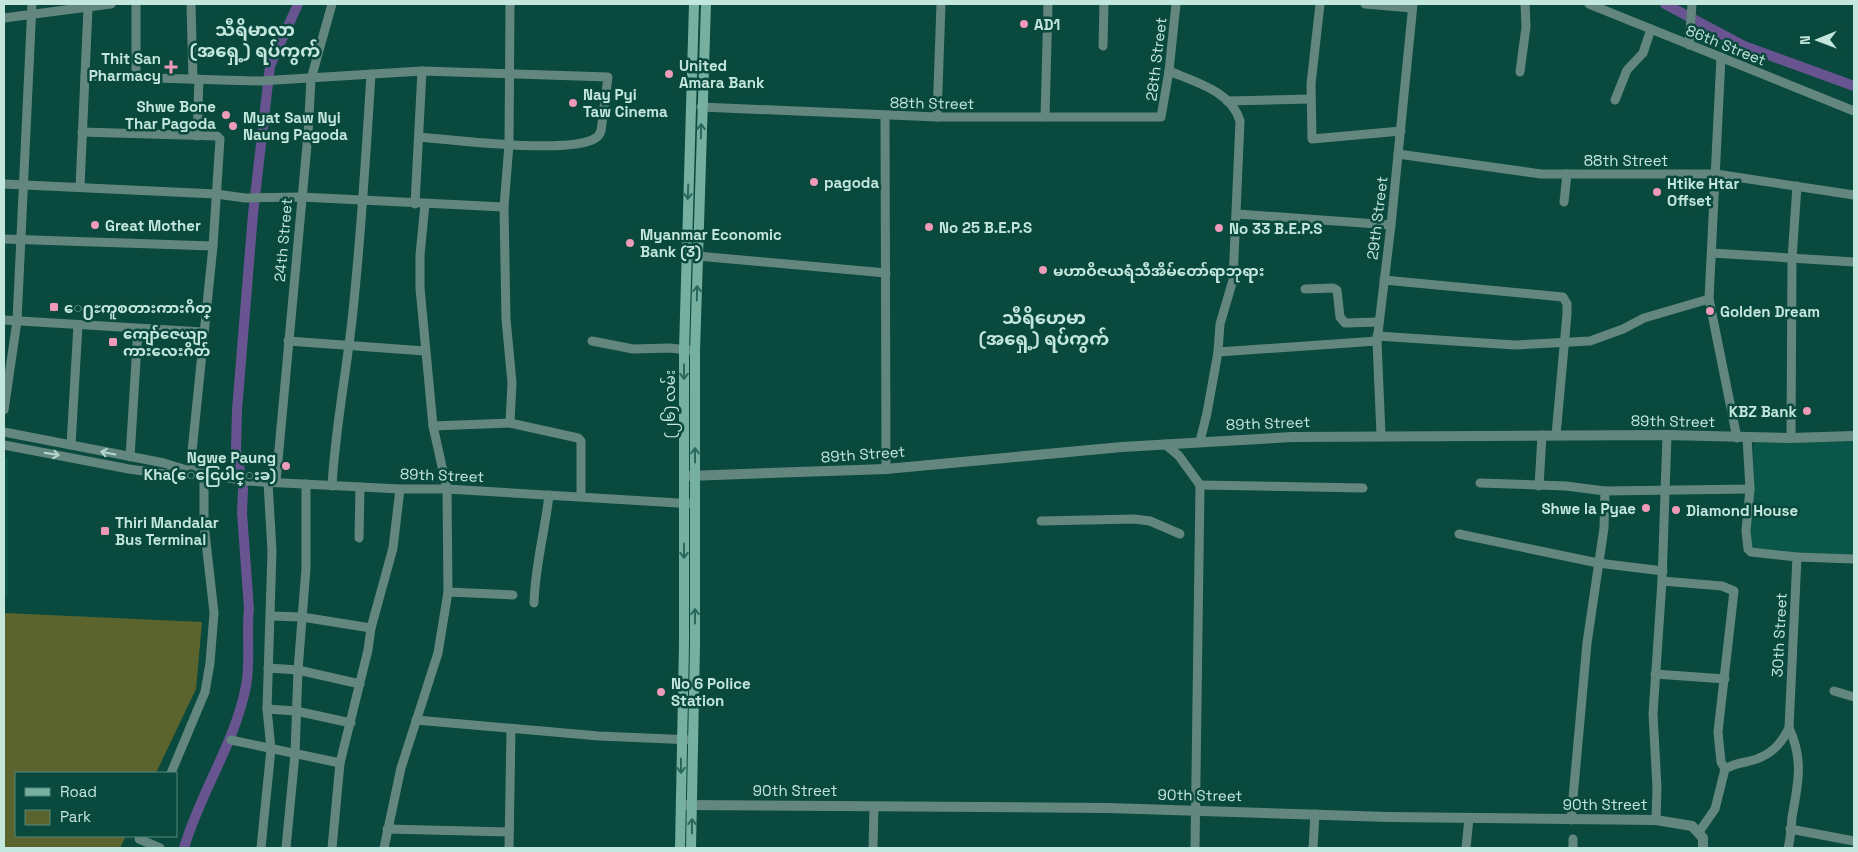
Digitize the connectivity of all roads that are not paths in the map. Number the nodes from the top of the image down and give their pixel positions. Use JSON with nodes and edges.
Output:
{"nodes":[{"id":1,"x":32,"y":4,"type":"edge"},
{"id":2,"x":111,"y":4,"type":"edge"},
{"id":3,"x":136,"y":4,"type":"edge"},
{"id":4,"x":191,"y":4,"type":"edge"},
{"id":5,"x":332,"y":4,"type":"edge"},
{"id":6,"x":510,"y":4,"type":"edge"},
{"id":7,"x":694,"y":4,"type":"edge"},
{"id":8,"x":706,"y":4,"type":"edge"},
{"id":9,"x":941,"y":4,"type":"edge"},
{"id":10,"x":1048,"y":4,"type":"edge"},
{"id":11,"x":1104,"y":4,"type":"edge"},
{"id":12,"x":1176,"y":4,"type":"edge"},
{"id":13,"x":1320,"y":4,"type":"edge"},
{"id":14,"x":1365,"y":4,"type":"edge"},
{"id":15,"x":1525,"y":4,"type":"edge"},
{"id":16,"x":1589,"y":4,"type":"edge"},
{"id":17,"x":1412,"y":6,"type":"edge"},
{"id":18,"x":1690,"y":7,"type":"edge"},
{"id":19,"x":88,"y":8,"type":"junction"},
{"id":20,"x":32,"y":14,"type":"junction"},
{"id":21,"x":4,"y":18,"type":"edge"},
{"id":22,"x":1651,"y":29,"type":"junction"},
{"id":23,"x":1690,"y":41,"type":"junction"},
{"id":24,"x":1103,"y":46,"type":"dead end"},
{"id":25,"x":1721,"y":57,"type":"junction"},
{"id":26,"x":422,"y":71,"type":"junction"},
{"id":27,"x":1170,"y":71,"type":"junction"},
{"id":28,"x":1520,"y":72,"type":"dead end"},
{"id":29,"x":371,"y":74,"type":"junction"},
{"id":30,"x":509,"y":74,"type":"junction"},
{"id":31,"x":85,"y":76,"type":"junction"},
{"id":32,"x":136,"y":76,"type":"junction"},
{"id":33,"x":196,"y":79,"type":"junction"},
{"id":34,"x":311,"y":79,"type":"junction"},
{"id":35,"x":1310,"y":99,"type":"junction"},
{"id":36,"x":1615,"y":100,"type":"dead end"},
{"id":37,"x":1227,"y":101,"type":"junction"},
{"id":38,"x":701,"y":106,"type":"junction"},
{"id":39,"x":1854,"y":111,"type":"edge"},
{"id":40,"x":885,"y":116,"type":"junction"},
{"id":41,"x":937,"y":117,"type":"junction"},
{"id":42,"x":1045,"y":117,"type":"junction"},
{"id":43,"x":1161,"y":117,"type":"joint"},
{"id":44,"x":1401,"y":131,"type":"junction"},
{"id":45,"x":82,"y":132,"type":"junction"},
{"id":46,"x":197,"y":136,"type":"junction"},
{"id":47,"x":419,"y":137,"type":"junction"},
{"id":48,"x":509,"y":144,"type":"junction"},
{"id":49,"x":1398,"y":154,"type":"junction"},
{"id":50,"x":1567,"y":174,"type":"junction"},
{"id":51,"x":1716,"y":174,"type":"junction"},
{"id":52,"x":24,"y":183,"type":"junction"},
{"id":53,"x":4,"y":184,"type":"edge"},
{"id":54,"x":1797,"y":186,"type":"junction"},
{"id":55,"x":80,"y":187,"type":"junction"},
{"id":56,"x":216,"y":194,"type":"junction"},
{"id":57,"x":1854,"y":195,"type":"edge"},
{"id":58,"x":301,"y":197,"type":"junction"},
{"id":59,"x":364,"y":200,"type":"junction"},
{"id":60,"x":1564,"y":202,"type":"dead end"},
{"id":61,"x":415,"y":204,"type":"junction"},
{"id":62,"x":425,"y":204,"type":"junction"},
{"id":63,"x":504,"y":207,"type":"junction"},
{"id":64,"x":1237,"y":214,"type":"junction"},
{"id":65,"x":1391,"y":225,"type":"junction"},
{"id":66,"x":4,"y":239,"type":"edge"},
{"id":67,"x":21,"y":239,"type":"junction"},
{"id":68,"x":212,"y":246,"type":"junction"},
{"id":69,"x":1712,"y":253,"type":"junction"},
{"id":70,"x":686,"y":255,"type":"junction"},
{"id":71,"x":698,"y":255,"type":"junction"},
{"id":72,"x":1792,"y":259,"type":"junction"},
{"id":73,"x":1854,"y":262,"type":"edge"},
{"id":74,"x":886,"y":273,"type":"junction"},
{"id":75,"x":1384,"y":280,"type":"junction"},
{"id":76,"x":1305,"y":289,"type":"dead end"},
{"id":77,"x":1709,"y":299,"type":"junction"},
{"id":78,"x":4,"y":320,"type":"edge"},
{"id":79,"x":17,"y":321,"type":"junction"},
{"id":80,"x":1379,"y":322,"type":"junction"},
{"id":81,"x":78,"y":325,"type":"junction"},
{"id":82,"x":138,"y":329,"type":"junction"},
{"id":83,"x":203,"y":332,"type":"junction"},
{"id":84,"x":1377,"y":339,"type":"junction"},
{"id":85,"x":288,"y":341,"type":"junction"},
{"id":86,"x":592,"y":341,"type":"dead end"},
{"id":87,"x":1565,"y":344,"type":"junction"},
{"id":88,"x":348,"y":347,"type":"junction"},
{"id":89,"x":684,"y":350,"type":"junction"},
{"id":90,"x":425,"y":351,"type":"junction"},
{"id":91,"x":696,"y":351,"type":"junction"},
{"id":92,"x":1218,"y":352,"type":"junction"},
{"id":93,"x":4,"y":410,"type":"edge"},
{"id":94,"x":510,"y":423,"type":"junction"},
{"id":95,"x":432,"y":426,"type":"junction"},
{"id":96,"x":4,"y":432,"type":"edge"},
{"id":97,"x":1381,"y":435,"type":"junction"},
{"id":98,"x":1542,"y":435,"type":"junction"},
{"id":99,"x":1556,"y":435,"type":"junction"},
{"id":100,"x":1667,"y":435,"type":"junction"},
{"id":101,"x":1854,"y":436,"type":"edge"},
{"id":102,"x":1742,"y":437,"type":"junction"},
{"id":103,"x":1791,"y":438,"type":"junction"},
{"id":104,"x":1200,"y":441,"type":"junction"},
{"id":105,"x":1165,"y":444,"type":"junction"},
{"id":106,"x":4,"y":445,"type":"edge"},
{"id":107,"x":70,"y":445,"type":"junction"},
{"id":108,"x":130,"y":457,"type":"junction"},
{"id":109,"x":886,"y":469,"type":"junction"},
{"id":110,"x":190,"y":471,"type":"junction"},
{"id":111,"x":204,"y":474,"type":"junction"},
{"id":112,"x":683,"y":476,"type":"junction"},
{"id":113,"x":695,"y":476,"type":"junction"},
{"id":114,"x":272,"y":482,"type":"junction"},
{"id":115,"x":1480,"y":483,"type":"dead end"},
{"id":116,"x":306,"y":484,"type":"junction"},
{"id":117,"x":1200,"y":485,"type":"junction"},
{"id":118,"x":332,"y":486,"type":"junction"},
{"id":119,"x":1539,"y":486,"type":"junction"},
{"id":120,"x":360,"y":487,"type":"junction"},
{"id":121,"x":1362,"y":488,"type":"dead end"},
{"id":122,"x":400,"y":489,"type":"junction"},
{"id":123,"x":447,"y":489,"type":"junction"},
{"id":124,"x":1750,"y":489,"type":"junction"},
{"id":125,"x":1606,"y":491,"type":"junction"},
{"id":126,"x":1665,"y":491,"type":"junction"},
{"id":127,"x":549,"y":495,"type":"junction"},
{"id":128,"x":581,"y":496,"type":"junction"},
{"id":129,"x":689,"y":503,"type":"junction"},
{"id":130,"x":1041,"y":521,"type":"dead end"},
{"id":131,"x":1180,"y":534,"type":"dead end"},
{"id":132,"x":1460,"y":534,"type":"dead end"},
{"id":133,"x":359,"y":538,"type":"dead end"},
{"id":134,"x":1797,"y":557,"type":"junction"},
{"id":135,"x":1854,"y":559,"type":"edge"},
{"id":136,"x":1598,"y":563,"type":"junction"},
{"id":137,"x":1663,"y":571,"type":"junction"},
{"id":138,"x":1662,"y":580,"type":"junction"},
{"id":139,"x":448,"y":592,"type":"junction"},
{"id":140,"x":514,"y":595,"type":"dead end"},
{"id":141,"x":534,"y":603,"type":"dead end"},
{"id":142,"x":271,"y":616,"type":"junction"},
{"id":143,"x":302,"y":617,"type":"junction"},
{"id":144,"x":371,"y":628,"type":"junction"},
{"id":145,"x":684,"y":644,"type":"junction"},
{"id":146,"x":695,"y":645,"type":"junction"},
{"id":147,"x":268,"y":668,"type":"junction"},
{"id":148,"x":298,"y":670,"type":"junction"},
{"id":149,"x":1655,"y":674,"type":"junction"},
{"id":150,"x":1725,"y":679,"type":"junction"},
{"id":151,"x":360,"y":684,"type":"junction"},
{"id":152,"x":1834,"y":691,"type":"dead end"},
{"id":153,"x":1854,"y":697,"type":"edge"},
{"id":154,"x":267,"y":709,"type":"junction"},
{"id":155,"x":296,"y":711,"type":"junction"},
{"id":156,"x":416,"y":720,"type":"junction"},
{"id":157,"x":351,"y":724,"type":"junction"},
{"id":158,"x":1789,"y":728,"type":"junction"},
{"id":159,"x":511,"y":729,"type":"junction"},
{"id":160,"x":681,"y":739,"type":"junction"},
{"id":161,"x":231,"y":740,"type":"dead end"},
{"id":162,"x":693,"y":740,"type":"junction"},
{"id":163,"x":270,"y":749,"type":"junction"},
{"id":164,"x":295,"y":754,"type":"junction"},
{"id":165,"x":340,"y":763,"type":"junction"},
{"id":166,"x":1725,"y":768,"type":"junction"},
{"id":167,"x":171,"y":772,"type":"edge"},
{"id":168,"x":692,"y":804,"type":"junction"},
{"id":169,"x":681,"y":805,"type":"junction"},
{"id":170,"x":874,"y":806,"type":"junction"},
{"id":171,"x":1195,"y":810,"type":"junction"},
{"id":172,"x":1315,"y":814,"type":"junction"},
{"id":173,"x":1469,"y":818,"type":"junction"},
{"id":174,"x":1572,"y":820,"type":"junction"},
{"id":175,"x":1656,"y":820,"type":"junction"},
{"id":176,"x":387,"y":829,"type":"junction"},
{"id":177,"x":1790,"y":829,"type":"junction"},
{"id":178,"x":509,"y":832,"type":"junction"},
{"id":179,"x":1699,"y":832,"type":"junction"},
{"id":180,"x":140,"y":837,"type":"edge"},
{"id":181,"x":1573,"y":838,"type":"dead end"},
{"id":182,"x":1854,"y":841,"type":"edge"},
{"id":183,"x":134,"y":848,"type":"edge"},
{"id":184,"x":160,"y":848,"type":"edge"},
{"id":185,"x":261,"y":848,"type":"edge"},
{"id":186,"x":286,"y":848,"type":"edge"},
{"id":187,"x":332,"y":848,"type":"edge"},
{"id":188,"x":384,"y":848,"type":"edge"},
{"id":189,"x":509,"y":848,"type":"edge"},
{"id":190,"x":680,"y":848,"type":"edge"},
{"id":191,"x":691,"y":848,"type":"edge"},
{"id":192,"x":873,"y":848,"type":"edge"},
{"id":193,"x":1195,"y":848,"type":"edge"},
{"id":194,"x":1313,"y":848,"type":"edge"},
{"id":195,"x":1466,"y":848,"type":"edge"},
{"id":196,"x":1573,"y":848,"type":"edge"},
{"id":197,"x":1703,"y":848,"type":"edge"},
{"id":198,"x":1788,"y":848,"type":"edge"}],
"edges":[{"from":1,"to":20,"type":"street"},
{"from":2,"to":19,"type":"street"},
{"from":3,"to":32,"type":"street"},
{"from":4,"to":33,"type":"street"},
{"from":5,"to":34,"type":"street","name":"24th Street"},
{"from":6,"to":30,"type":"street"},
{"from":7,"to":70,"type":"main road","name":"(၂၆) လမ်း","one_way":true},
{"from":8,"to":38,"type":"main road","name":"(၂၆) လမ်း"},
{"from":9,"to":41,"type":"street"},
{"from":10,"to":42,"type":"street"},
{"from":11,"to":24,"type":"street"},
{"from":12,"to":27,"type":"street","name":"28th Street"},
{"from":13,"to":35,"type":"street"},
{"from":14,"to":17,"type":"street"},
{"from":15,"to":28,"type":"street"},
{"from":16,"to":22,"type":"street","name":"86th Street"},
{"from":17,"to":44,"type":"street","name":"29th Street"},
{"from":18,"to":23,"type":"street"},
{"from":19,"to":20,"type":"street"},
{"from":19,"to":31,"type":"street"},
{"from":20,"to":21,"type":"street"},
{"from":20,"to":52,"type":"street"},
{"from":22,"to":23,"type":"street","name":"86th Street"},
{"from":22,"to":36,"type":"street"},
{"from":23,"to":25,"type":"street","name":"86th Street"},
{"from":25,"to":39,"type":"street","name":"86th Street"},
{"from":25,"to":51,"type":"street"},
{"from":26,"to":29,"type":"street"},
{"from":26,"to":30,"type":"street"},
{"from":26,"to":47,"type":"street"},
{"from":27,"to":37,"type":"street"},
{"from":27,"to":43,"type":"street","name":"28th Street"},
{"from":29,"to":34,"type":"street"},
{"from":29,"to":59,"type":"street"},
{"from":30,"to":48,"type":"street"},
{"from":30,"to":48,"type":"street"},
{"from":31,"to":32,"type":"street"},
{"from":31,"to":45,"type":"street"},
{"from":32,"to":33,"type":"street"},
{"from":33,"to":34,"type":"street"},
{"from":33,"to":46,"type":"street"},
{"from":34,"to":58,"type":"street","name":"24th Street"},
{"from":35,"to":37,"type":"street"},
{"from":35,"to":44,"type":"street"},
{"from":37,"to":64,"type":"street"},
{"from":38,"to":40,"type":"street","name":"88th Street"},
{"from":71,"to":38,"type":"main road","name":"(၂၆) လမ်း","one_way":true},
{"from":40,"to":41,"type":"street","name":"88th Street"},
{"from":40,"to":74,"type":"street"},
{"from":41,"to":42,"type":"street","name":"88th Street"},
{"from":42,"to":43,"type":"street","name":"88th Street"},
{"from":44,"to":49,"type":"street","name":"29th Street"},
{"from":45,"to":46,"type":"street"},
{"from":45,"to":55,"type":"street"},
{"from":46,"to":56,"type":"street"},
{"from":47,"to":48,"type":"street"},
{"from":47,"to":61,"type":"street"},
{"from":48,"to":63,"type":"street"},
{"from":49,"to":50,"type":"street","name":"88th Street"},
{"from":49,"to":65,"type":"street","name":"29th Street"},
{"from":50,"to":51,"type":"street","name":"88th Street"},
{"from":50,"to":60,"type":"street"},
{"from":51,"to":54,"type":"street","name":"88th Street"},
{"from":51,"to":69,"type":"street"},
{"from":52,"to":53,"type":"street"},
{"from":52,"to":55,"type":"street"},
{"from":52,"to":67,"type":"street"},
{"from":54,"to":57,"type":"street","name":"88th Street"},
{"from":54,"to":72,"type":"street"},
{"from":55,"to":56,"type":"street"},
{"from":56,"to":58,"type":"street"},
{"from":56,"to":68,"type":"street"},
{"from":58,"to":59,"type":"street"},
{"from":58,"to":85,"type":"street","name":"24th Street"},
{"from":59,"to":61,"type":"street"},
{"from":59,"to":88,"type":"street"},
{"from":61,"to":62,"type":"street"},
{"from":62,"to":63,"type":"street"},
{"from":62,"to":90,"type":"street"},
{"from":63,"to":94,"type":"street"},
{"from":64,"to":65,"type":"street"},
{"from":64,"to":92,"type":"street"},
{"from":65,"to":75,"type":"street","name":"29th Street"},
{"from":66,"to":67,"type":"street"},
{"from":67,"to":68,"type":"street"},
{"from":67,"to":79,"type":"street"},
{"from":68,"to":83,"type":"street"},
{"from":69,"to":72,"type":"street"},
{"from":69,"to":77,"type":"street"},
{"from":70,"to":71,"type":"street"},
{"from":70,"to":89,"type":"main road","name":"(၂၆) လမ်း"},
{"from":71,"to":74,"type":"street"},
{"from":91,"to":71,"type":"main road","name":"(၂၆) လမ်း","one_way":true},
{"from":72,"to":73,"type":"street"},
{"from":72,"to":103,"type":"street"},
{"from":74,"to":109,"type":"street"},
{"from":75,"to":80,"type":"street","name":"29th Street"},
{"from":75,"to":87,"type":"street"},
{"from":76,"to":80,"type":"street"},
{"from":77,"to":87,"type":"street"},
{"from":77,"to":102,"type":"street"},
{"from":78,"to":79,"type":"street"},
{"from":79,"to":81,"type":"street"},
{"from":79,"to":93,"type":"street"},
{"from":80,"to":84,"type":"street","name":"29th Street"},
{"from":81,"to":82,"type":"street"},
{"from":81,"to":107,"type":"street"},
{"from":82,"to":83,"type":"street"},
{"from":82,"to":108,"type":"street"},
{"from":83,"to":110,"type":"street"},
{"from":84,"to":87,"type":"street"},
{"from":84,"to":92,"type":"street"},
{"from":84,"to":97,"type":"street","name":"29th Street"},
{"from":85,"to":88,"type":"street"},
{"from":85,"to":114,"type":"street","name":"24th Street"},
{"from":86,"to":89,"type":"street"},
{"from":87,"to":99,"type":"street"},
{"from":88,"to":90,"type":"street"},
{"from":88,"to":118,"type":"street"},
{"from":89,"to":91,"type":"street"},
{"from":89,"to":112,"type":"main road","name":"(၂၆) လမ်း","one_way":true},
{"from":90,"to":95,"type":"street"},
{"from":113,"to":91,"type":"main road","name":"(၂၆) လမ်း","one_way":true},
{"from":92,"to":104,"type":"street"},
{"from":94,"to":95,"type":"street"},
{"from":94,"to":128,"type":"street"},
{"from":95,"to":123,"type":"street"},
{"from":96,"to":107,"type":"street","name":"89th Street"},
{"from":97,"to":98,"type":"street","name":"89th Street"},
{"from":97,"to":104,"type":"street","name":"89th Street"},
{"from":98,"to":99,"type":"street","name":"89th Street"},
{"from":98,"to":119,"type":"street"},
{"from":99,"to":100,"type":"street","name":"89th Street"},
{"from":100,"to":102,"type":"street","name":"89th Street"},
{"from":100,"to":126,"type":"street"},
{"from":101,"to":103,"type":"street","name":"89th Street"},
{"from":102,"to":103,"type":"street","name":"89th Street"},
{"from":102,"to":124,"type":"street"},
{"from":104,"to":105,"type":"street","name":"89th Street"},
{"from":105,"to":109,"type":"street","name":"89th Street"},
{"from":105,"to":117,"type":"street"},
{"from":106,"to":110,"type":"street","name":"89th Street","one_way":true},
{"from":108,"to":107,"type":"street","name":"89th Street","one_way":true},
{"from":108,"to":110,"type":"street","name":"89th Street"},
{"from":109,"to":113,"type":"street","name":"89th Street"},
{"from":110,"to":111,"type":"street","name":"89th Street"},
{"from":111,"to":114,"type":"street","name":"89th Street"},
{"from":111,"to":167,"type":"street"},
{"from":112,"to":113,"type":"street","name":"89th Street"},
{"from":112,"to":129,"type":"main road","name":"(၂၆) လမ်း"},
{"from":113,"to":129,"type":"main road","name":"(၂၆) လမ်း"},
{"from":114,"to":116,"type":"street","name":"89th Street"},
{"from":114,"to":142,"type":"street","name":"24th Street"},
{"from":115,"to":119,"type":"street"},
{"from":116,"to":118,"type":"street","name":"89th Street"},
{"from":116,"to":143,"type":"street"},
{"from":117,"to":121,"type":"street"},
{"from":117,"to":171,"type":"street"},
{"from":118,"to":120,"type":"street","name":"89th Street"},
{"from":119,"to":125,"type":"street"},
{"from":120,"to":122,"type":"street","name":"89th Street"},
{"from":120,"to":133,"type":"street"},
{"from":122,"to":123,"type":"street","name":"89th Street"},
{"from":122,"to":144,"type":"street"},
{"from":123,"to":127,"type":"street","name":"89th Street"},
{"from":123,"to":139,"type":"street"},
{"from":124,"to":126,"type":"street"},
{"from":124,"to":134,"type":"street"},
{"from":125,"to":126,"type":"street"},
{"from":125,"to":136,"type":"street"},
{"from":126,"to":137,"type":"street"},
{"from":127,"to":128,"type":"street","name":"89th Street"},
{"from":127,"to":141,"type":"street"},
{"from":128,"to":129,"type":"street","name":"89th Street"},
{"from":129,"to":145,"type":"main road","name":"(၂၆) လမ်း","one_way":true},
{"from":146,"to":129,"type":"main road","name":"(၂၆) လမ်း","one_way":true},
{"from":130,"to":131,"type":"street"},
{"from":132,"to":136,"type":"street"},
{"from":134,"to":135,"type":"street"},
{"from":134,"to":158,"type":"street","name":"30th Street"},
{"from":136,"to":137,"type":"street"},
{"from":136,"to":174,"type":"street"},
{"from":137,"to":138,"type":"street"},
{"from":138,"to":149,"type":"street"},
{"from":138,"to":150,"type":"street"},
{"from":139,"to":140,"type":"street"},
{"from":139,"to":156,"type":"street"},
{"from":142,"to":143,"type":"street"},
{"from":142,"to":147,"type":"street","name":"24th Street"},
{"from":143,"to":144,"type":"street"},
{"from":143,"to":148,"type":"street"},
{"from":144,"to":151,"type":"street"},
{"from":145,"to":146,"type":"main road"},
{"from":145,"to":160,"type":"main road","name":"(၂၆) လမ်း"},
{"from":146,"to":162,"type":"main road","name":"(၂၆) လမ်း"},
{"from":147,"to":148,"type":"street"},
{"from":147,"to":154,"type":"street","name":"24th Street"},
{"from":148,"to":151,"type":"street"},
{"from":148,"to":155,"type":"street"},
{"from":149,"to":150,"type":"street"},
{"from":149,"to":175,"type":"street"},
{"from":150,"to":166,"type":"street"},
{"from":151,"to":157,"type":"street"},
{"from":152,"to":153,"type":"street"},
{"from":154,"to":155,"type":"street"},
{"from":154,"to":163,"type":"street","name":"24th Street"},
{"from":155,"to":157,"type":"street"},
{"from":155,"to":164,"type":"street"},
{"from":156,"to":159,"type":"street"},
{"from":156,"to":176,"type":"street"},
{"from":157,"to":165,"type":"street"},
{"from":158,"to":166,"type":"street"},
{"from":158,"to":177,"type":"street"},
{"from":159,"to":160,"type":"street"},
{"from":159,"to":178,"type":"street"},
{"from":160,"to":162,"type":"street"},
{"from":160,"to":169,"type":"main road","name":"(၂၆) လမ်း","one_way":true},
{"from":161,"to":163,"type":"street"},
{"from":162,"to":168,"type":"main road","name":"(၂၆) လမ်း"},
{"from":163,"to":164,"type":"street"},
{"from":163,"to":185,"type":"street","name":"24th Street"},
{"from":164,"to":165,"type":"street"},
{"from":164,"to":186,"type":"street"},
{"from":165,"to":187,"type":"street"},
{"from":166,"to":179,"type":"street"},
{"from":168,"to":169,"type":"street","name":"90th Street"},
{"from":168,"to":170,"type":"street","name":"90th Street"},
{"from":191,"to":168,"type":"main road","name":"(၂၆) လမ်း","one_way":true},
{"from":169,"to":190,"type":"main road","name":"(၂၆) လမ်း"},
{"from":170,"to":171,"type":"street","name":"90th Street"},
{"from":170,"to":192,"type":"street"},
{"from":171,"to":172,"type":"street","name":"90th Street"},
{"from":171,"to":193,"type":"street"},
{"from":172,"to":173,"type":"street","name":"90th Street"},
{"from":172,"to":194,"type":"street"},
{"from":173,"to":174,"type":"street","name":"90th Street"},
{"from":173,"to":195,"type":"street"},
{"from":174,"to":175,"type":"street","name":"90th Street"},
{"from":175,"to":179,"type":"street","name":"90th Street"},
{"from":176,"to":178,"type":"street"},
{"from":176,"to":188,"type":"street"},
{"from":177,"to":182,"type":"street"},
{"from":177,"to":198,"type":"street"},
{"from":178,"to":189,"type":"street"},
{"from":179,"to":197,"type":"street"},
{"from":180,"to":183,"type":"street"},
{"from":180,"to":184,"type":"street"},
{"from":181,"to":196,"type":"street"}]}
